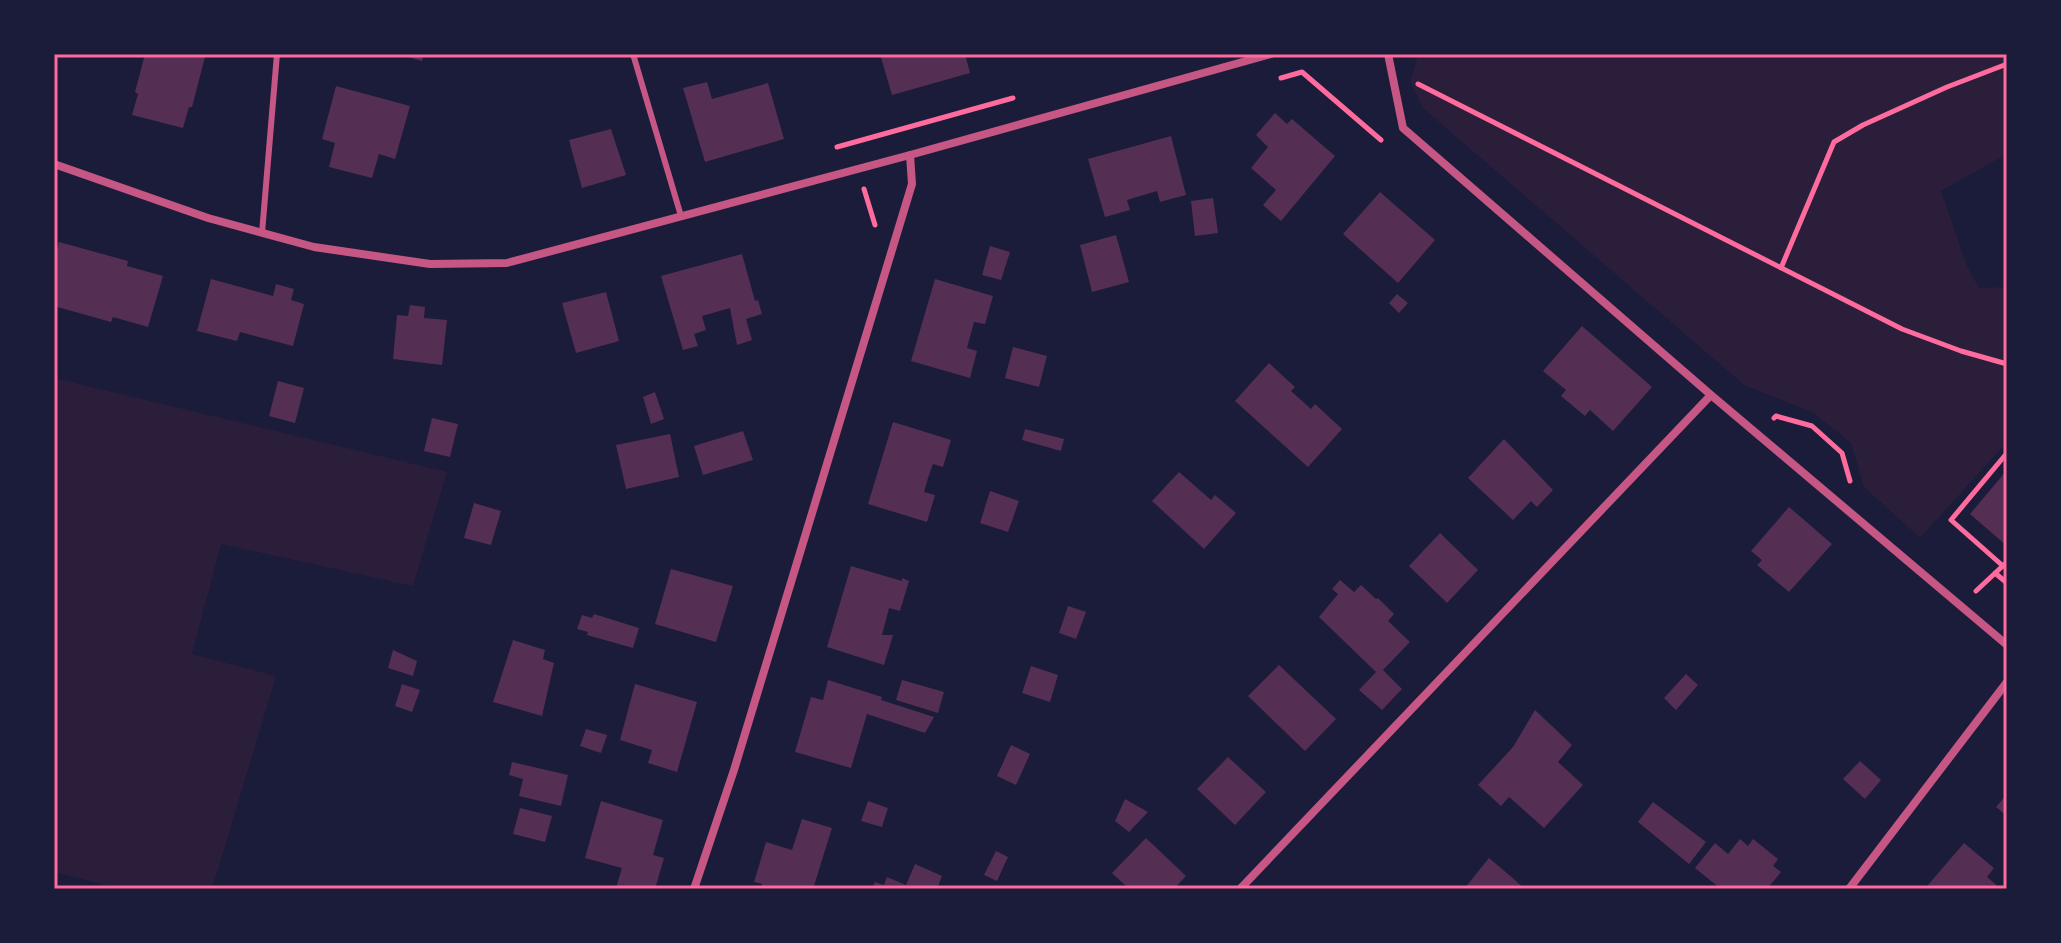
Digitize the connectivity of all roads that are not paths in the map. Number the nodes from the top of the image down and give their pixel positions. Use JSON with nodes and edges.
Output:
{"nodes":[{"id":1,"x":277,"y":54,"type":"edge"},
{"id":2,"x":633,"y":54,"type":"edge"},
{"id":3,"x":1271,"y":54,"type":"edge"},
{"id":4,"x":1388,"y":54,"type":"edge"},
{"id":5,"x":910,"y":155,"type":"junction"},
{"id":6,"x":54,"y":164,"type":"edge"},
{"id":7,"x":681,"y":216,"type":"junction"},
{"id":8,"x":262,"y":233,"type":"junction"},
{"id":9,"x":1711,"y":395,"type":"junction"},
{"id":10,"x":2007,"y":645,"type":"edge"},
{"id":11,"x":2007,"y":682,"type":"edge"},
{"id":12,"x":694,"y":889,"type":"edge"},
{"id":13,"x":1240,"y":889,"type":"edge"},
{"id":14,"x":1849,"y":889,"type":"edge"}],
"edges":[{"from":1,"to":8,"type":"lane"},
{"from":2,"to":7,"type":"lane"},
{"from":3,"to":5,"type":"street"},
{"from":4,"to":9,"type":"street"},
{"from":5,"to":7,"type":"street"},
{"from":5,"to":12,"type":"street"},
{"from":6,"to":8,"type":"street"},
{"from":7,"to":8,"type":"street"},
{"from":9,"to":10,"type":"street"},
{"from":9,"to":13,"type":"street"},
{"from":11,"to":14,"type":"street"}]}
